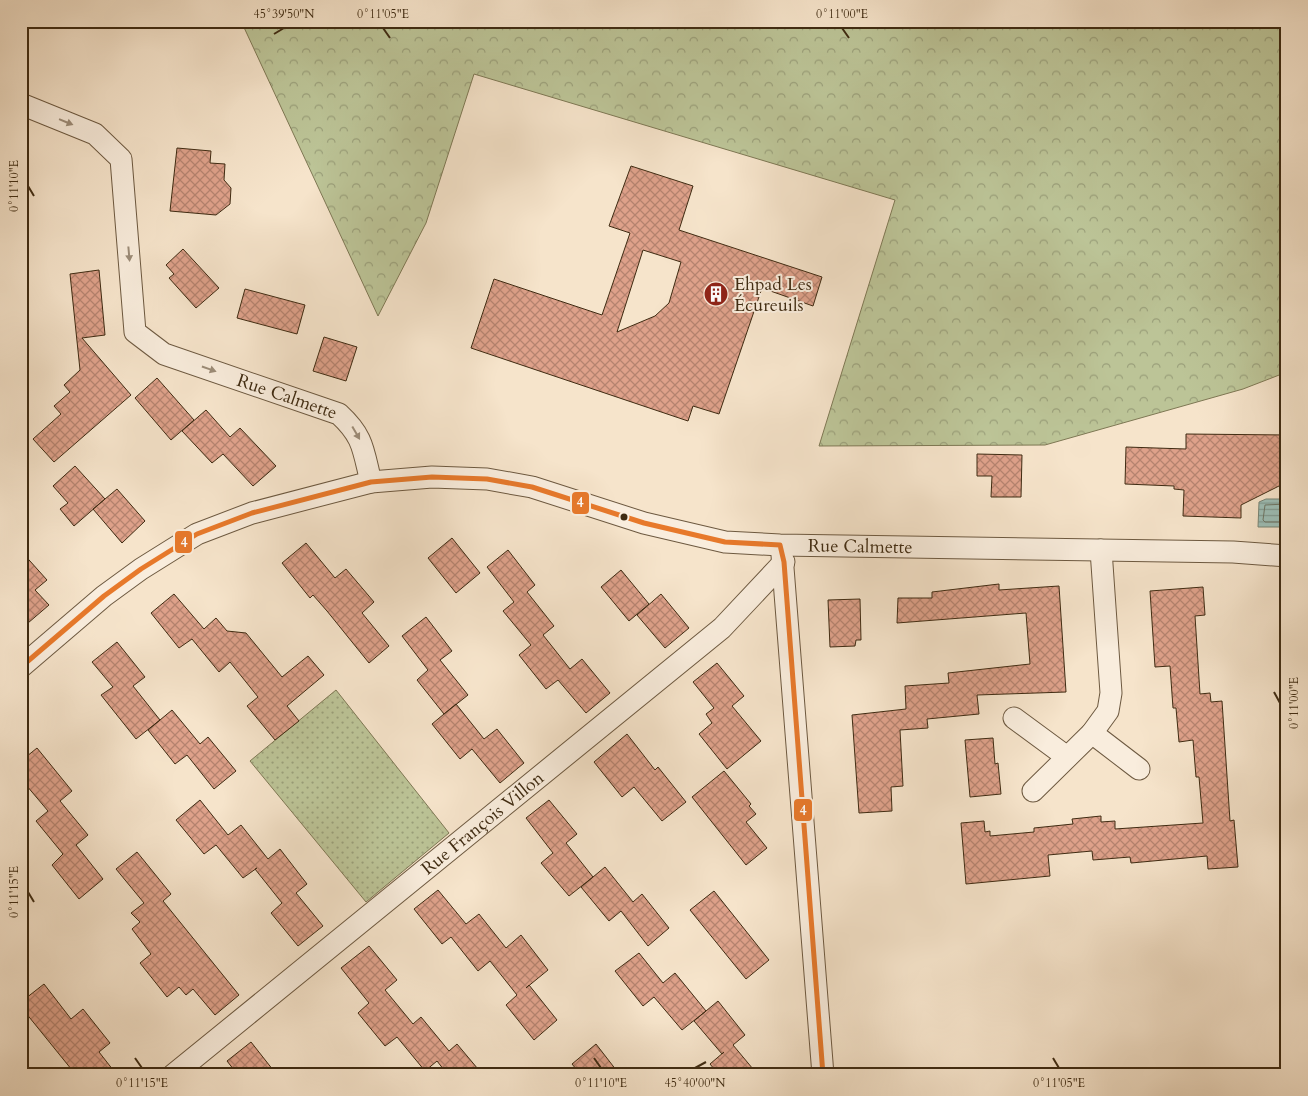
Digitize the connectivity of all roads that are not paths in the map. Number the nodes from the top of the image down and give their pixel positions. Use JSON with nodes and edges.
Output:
{"nodes":[{"id":1,"x":21,"y":104,"type":"edge"},
{"id":2,"x":371,"y":482,"type":"junction"},
{"id":3,"x":1101,"y":550,"type":"junction"},
{"id":4,"x":782,"y":553,"type":"junction"},
{"id":5,"x":1287,"y":556,"type":"edge"},
{"id":6,"x":21,"y":668,"type":"edge"},
{"id":7,"x":1014,"y":718,"type":"dead end"},
{"id":8,"x":1092,"y":732,"type":"junction"},
{"id":9,"x":1066,"y":757,"type":"junction"},
{"id":10,"x":1139,"y":768,"type":"dead end"},
{"id":11,"x":1033,"y":791,"type":"dead end"},
{"id":12,"x":173,"y":1075,"type":"edge"},
{"id":13,"x":823,"y":1075,"type":"edge"}],
"edges":[{"from":1,"to":2,"type":"street","name":"Rue Calmette","one_way":true},
{"from":2,"to":4,"type":"street","name":"Rue Calmette"},
{"from":2,"to":6,"type":"street"},
{"from":3,"to":4,"type":"street","name":"Rue Calmette"},
{"from":3,"to":5,"type":"street","name":"Rue Calmette"},
{"from":3,"to":8,"type":"street"},
{"from":4,"to":12,"type":"street","name":"Rue François Villon"},
{"from":4,"to":13,"type":"street"},
{"from":7,"to":9,"type":"street"},
{"from":8,"to":9,"type":"street"},
{"from":8,"to":10,"type":"street"},
{"from":9,"to":11,"type":"street"}]}
